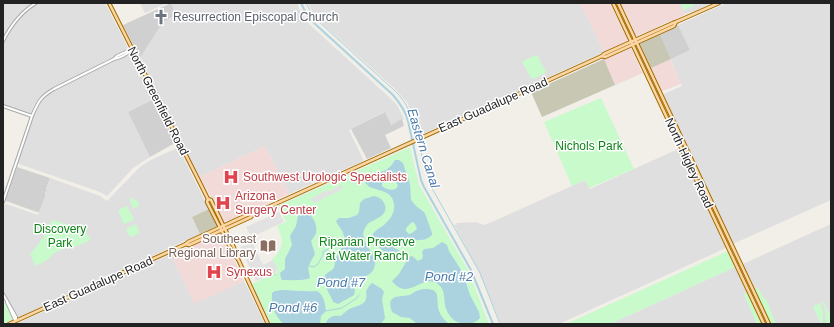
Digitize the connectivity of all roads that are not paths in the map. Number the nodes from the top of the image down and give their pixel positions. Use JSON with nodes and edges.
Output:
{"nodes":[{"id":1,"x":36,"y":3,"type":"edge"},
{"id":2,"x":109,"y":3,"type":"edge"},
{"id":3,"x":613,"y":3,"type":"edge"},
{"id":4,"x":618,"y":3,"type":"edge"},
{"id":5,"x":719,"y":3,"type":"edge"},
{"id":6,"x":3,"y":41,"type":"edge"},
{"id":7,"x":631,"y":41,"type":"junction"},
{"id":8,"x":636,"y":41,"type":"junction"},
{"id":9,"x":632,"y":45,"type":"junction"},
{"id":10,"x":132,"y":50,"type":"junction"},
{"id":11,"x":602,"y":56,"type":"junction"},
{"id":12,"x":3,"y":106,"type":"edge"},
{"id":13,"x":32,"y":116,"type":"junction"},
{"id":14,"x":3,"y":202,"type":"edge"},
{"id":15,"x":222,"y":228,"type":"junction"},
{"id":16,"x":238,"y":260,"type":"junction"},
{"id":17,"x":3,"y":294,"type":"edge"},
{"id":18,"x":16,"y":321,"type":"junction"},
{"id":19,"x":9,"y":324,"type":"edge"},
{"id":20,"x":268,"y":324,"type":"edge"},
{"id":21,"x":764,"y":324,"type":"edge"},
{"id":22,"x":769,"y":324,"type":"edge"}],
"edges":[{"from":1,"to":6,"type":"street"},
{"from":2,"to":10,"type":"main road","name":"North Greenfield Road"},
{"from":3,"to":7,"type":"main road","name":"North Higley Road"},
{"from":4,"to":8,"type":"main road","name":"North Higley Road"},
{"from":5,"to":8,"type":"main road","name":"East Guadalupe Road"},
{"from":7,"to":8,"type":"main road","name":"East Guadalupe Road"},
{"from":7,"to":9,"type":"main road","name":"North Higley Road"},
{"from":7,"to":11,"type":"main road","name":"East Guadalupe Road"},
{"from":8,"to":9,"type":"main road","name":"East Guadalupe Road"},
{"from":8,"to":22,"type":"main road","name":"North Higley Road"},
{"from":9,"to":11,"type":"main road","name":"East Guadalupe Road"},
{"from":9,"to":21,"type":"main road","name":"North Higley Road"},
{"from":10,"to":13,"type":"street"},
{"from":10,"to":15,"type":"main road","name":"North Greenfield Road"},
{"from":11,"to":15,"type":"main road","name":"East Guadalupe Road"},
{"from":12,"to":13,"type":"street"},
{"from":13,"to":14,"type":"street"},
{"from":15,"to":16,"type":"main road"},
{"from":15,"to":16,"type":"main road"},
{"from":15,"to":18,"type":"main road","name":"East Guadalupe Road"},
{"from":16,"to":20,"type":"main road"},
{"from":17,"to":18,"type":"street"},
{"from":18,"to":19,"type":"main road","name":"East Guadalupe Road"}]}
